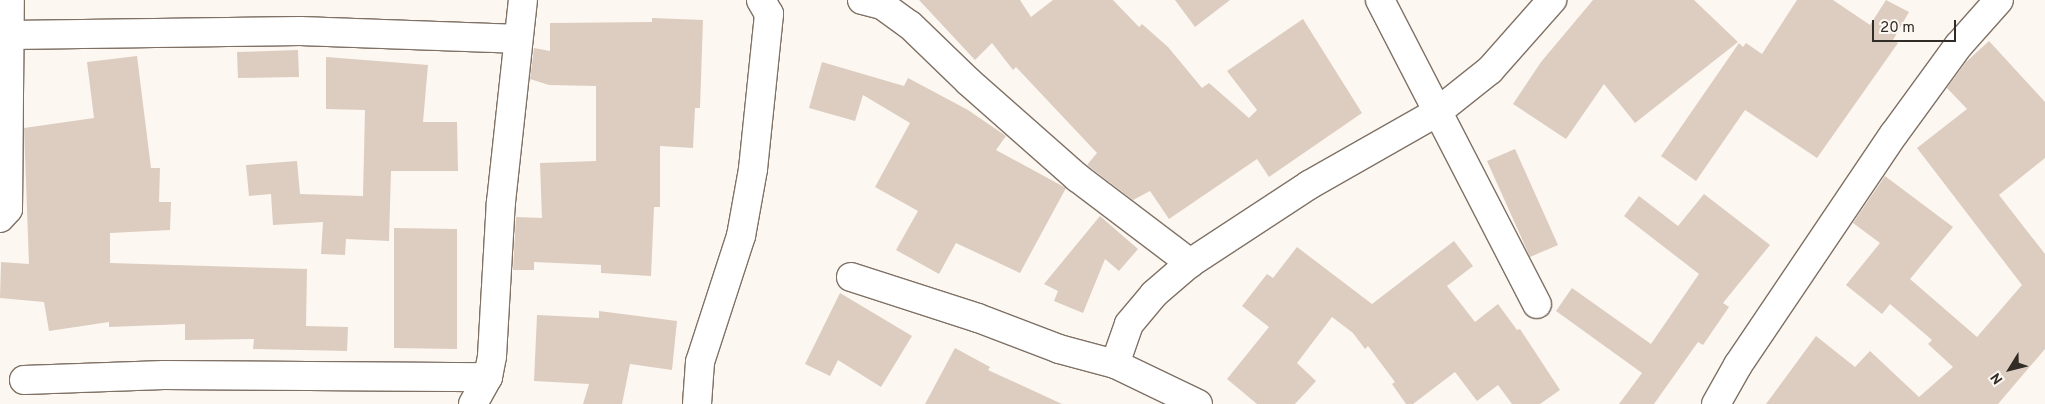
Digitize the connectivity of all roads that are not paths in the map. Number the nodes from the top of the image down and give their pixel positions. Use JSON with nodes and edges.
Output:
{"nodes":[{"id":1,"x":10,"y":0,"type":"edge"},
{"id":2,"x":523,"y":0,"type":"edge"},
{"id":3,"x":761,"y":0,"type":"edge"},
{"id":4,"x":862,"y":0,"type":"edge"},
{"id":5,"x":1380,"y":0,"type":"edge"},
{"id":6,"x":1552,"y":0,"type":"edge"},
{"id":7,"x":1999,"y":0,"type":"edge"},
{"id":8,"x":10,"y":35,"type":"junction"},
{"id":9,"x":518,"y":39,"type":"junction"},
{"id":10,"x":1436,"y":113,"type":"junction"},
{"id":11,"x":0,"y":218,"type":"edge"},
{"id":12,"x":1190,"y":263,"type":"junction"},
{"id":13,"x":851,"y":276,"type":"dead end"},
{"id":14,"x":1538,"y":304,"type":"dead end"},
{"id":15,"x":1114,"y":364,"type":"junction"},
{"id":16,"x":488,"y":377,"type":"junction"},
{"id":17,"x":24,"y":380,"type":"dead end"},
{"id":18,"x":474,"y":404,"type":"edge"},
{"id":19,"x":697,"y":404,"type":"edge"},
{"id":20,"x":1198,"y":404,"type":"edge"},
{"id":21,"x":1716,"y":404,"type":"edge"}],
"edges":[{"from":1,"to":8,"type":"street"},
{"from":2,"to":9,"type":"street"},
{"from":3,"to":19,"type":"street"},
{"from":4,"to":12,"type":"street"},
{"from":5,"to":10,"type":"street"},
{"from":6,"to":10,"type":"street"},
{"from":7,"to":21,"type":"street"},
{"from":8,"to":9,"type":"street"},
{"from":8,"to":11,"type":"street"},
{"from":9,"to":16,"type":"street"},
{"from":10,"to":12,"type":"street"},
{"from":10,"to":14,"type":"street"},
{"from":12,"to":15,"type":"street"},
{"from":13,"to":15,"type":"street"},
{"from":15,"to":20,"type":"street"},
{"from":16,"to":17,"type":"street"},
{"from":16,"to":18,"type":"street"}]}
